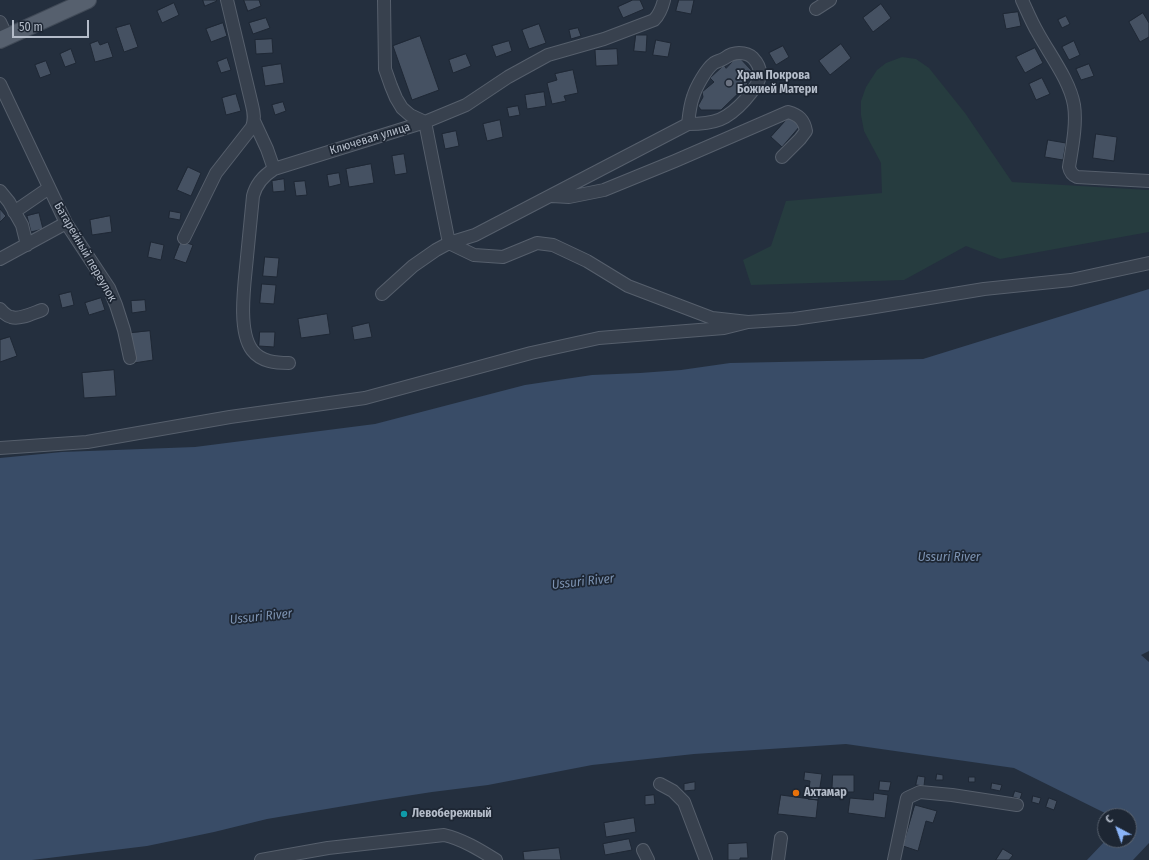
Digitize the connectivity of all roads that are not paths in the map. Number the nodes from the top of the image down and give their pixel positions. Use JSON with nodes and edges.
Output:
{"nodes":[{"id":1,"x":88,"y":0,"type":"edge"},
{"id":2,"x":227,"y":0,"type":"edge"},
{"id":3,"x":384,"y":0,"type":"edge"},
{"id":4,"x":664,"y":0,"type":"edge"},
{"id":5,"x":830,"y":0,"type":"edge"},
{"id":6,"x":1022,"y":0,"type":"edge"},
{"id":7,"x":816,"y":9,"type":"dead end"},
{"id":8,"x":0,"y":22,"type":"edge"},
{"id":9,"x":4,"y":39,"type":"edge"},
{"id":10,"x":0,"y":84,"type":"edge"},
{"id":11,"x":254,"y":121,"type":"junction"},
{"id":12,"x":425,"y":122,"type":"junction"},
{"id":13,"x":688,"y":124,"type":"junction"},
{"id":14,"x":782,"y":157,"type":"dead end"},
{"id":15,"x":274,"y":169,"type":"junction"},
{"id":16,"x":1149,"y":180,"type":"edge"},
{"id":17,"x":49,"y":188,"type":"junction"},
{"id":18,"x":0,"y":191,"type":"edge"},
{"id":19,"x":550,"y":196,"type":"junction"},
{"id":20,"x":14,"y":212,"type":"junction"},
{"id":21,"x":66,"y":224,"type":"junction"},
{"id":22,"x":184,"y":238,"type":"dead end"},
{"id":23,"x":449,"y":243,"type":"junction"},
{"id":24,"x":27,"y":245,"type":"junction"},
{"id":25,"x":0,"y":259,"type":"edge"},
{"id":26,"x":1149,"y":263,"type":"edge"},
{"id":27,"x":382,"y":294,"type":"dead end"},
{"id":28,"x":0,"y":309,"type":"edge"},
{"id":29,"x":42,"y":310,"type":"dead end"},
{"id":30,"x":748,"y":322,"type":"junction"},
{"id":31,"x":130,"y":358,"type":"dead end"},
{"id":32,"x":289,"y":363,"type":"dead end"},
{"id":33,"x":0,"y":448,"type":"edge"},
{"id":34,"x":660,"y":784,"type":"dead end"},
{"id":35,"x":1017,"y":805,"type":"dead end"},
{"id":36,"x":781,"y":838,"type":"dead end"},
{"id":37,"x":261,"y":860,"type":"edge"},
{"id":38,"x":496,"y":860,"type":"edge"},
{"id":39,"x":706,"y":860,"type":"edge"},
{"id":40,"x":778,"y":860,"type":"edge"},
{"id":41,"x":894,"y":860,"type":"edge"}],
"edges":[{"from":1,"to":9,"type":"main road"},
{"from":2,"to":11,"type":"street"},
{"from":3,"to":12,"type":"street"},
{"from":4,"to":12,"type":"street","name":"Ключевая улица"},
{"from":5,"to":7,"type":"street"},
{"from":6,"to":16,"type":"street"},
{"from":8,"to":9,"type":"street"},
{"from":10,"to":17,"type":"street","name":"Батарейный переулок"},
{"from":11,"to":15,"type":"street"},
{"from":11,"to":22,"type":"street"},
{"from":12,"to":15,"type":"street","name":"Ключевая улица"},
{"from":12,"to":23,"type":"street"},
{"from":13,"to":13,"type":"street"},
{"from":13,"to":19,"type":"street"},
{"from":14,"to":19,"type":"street"},
{"from":15,"to":32,"type":"street","name":"Ключевая улица"},
{"from":17,"to":20,"type":"street"},
{"from":17,"to":21,"type":"street","name":"Батарейный переулок"},
{"from":18,"to":20,"type":"street"},
{"from":19,"to":23,"type":"street"},
{"from":20,"to":24,"type":"street"},
{"from":21,"to":24,"type":"street"},
{"from":21,"to":31,"type":"street","name":"Батарейный переулок"},
{"from":23,"to":27,"type":"street"},
{"from":23,"to":30,"type":"street"},
{"from":24,"to":25,"type":"street"},
{"from":26,"to":30,"type":"street"},
{"from":28,"to":29,"type":"street"},
{"from":30,"to":33,"type":"street"},
{"from":34,"to":39,"type":"street"},
{"from":35,"to":41,"type":"street"},
{"from":36,"to":40,"type":"street"},
{"from":37,"to":38,"type":"street"}]}
